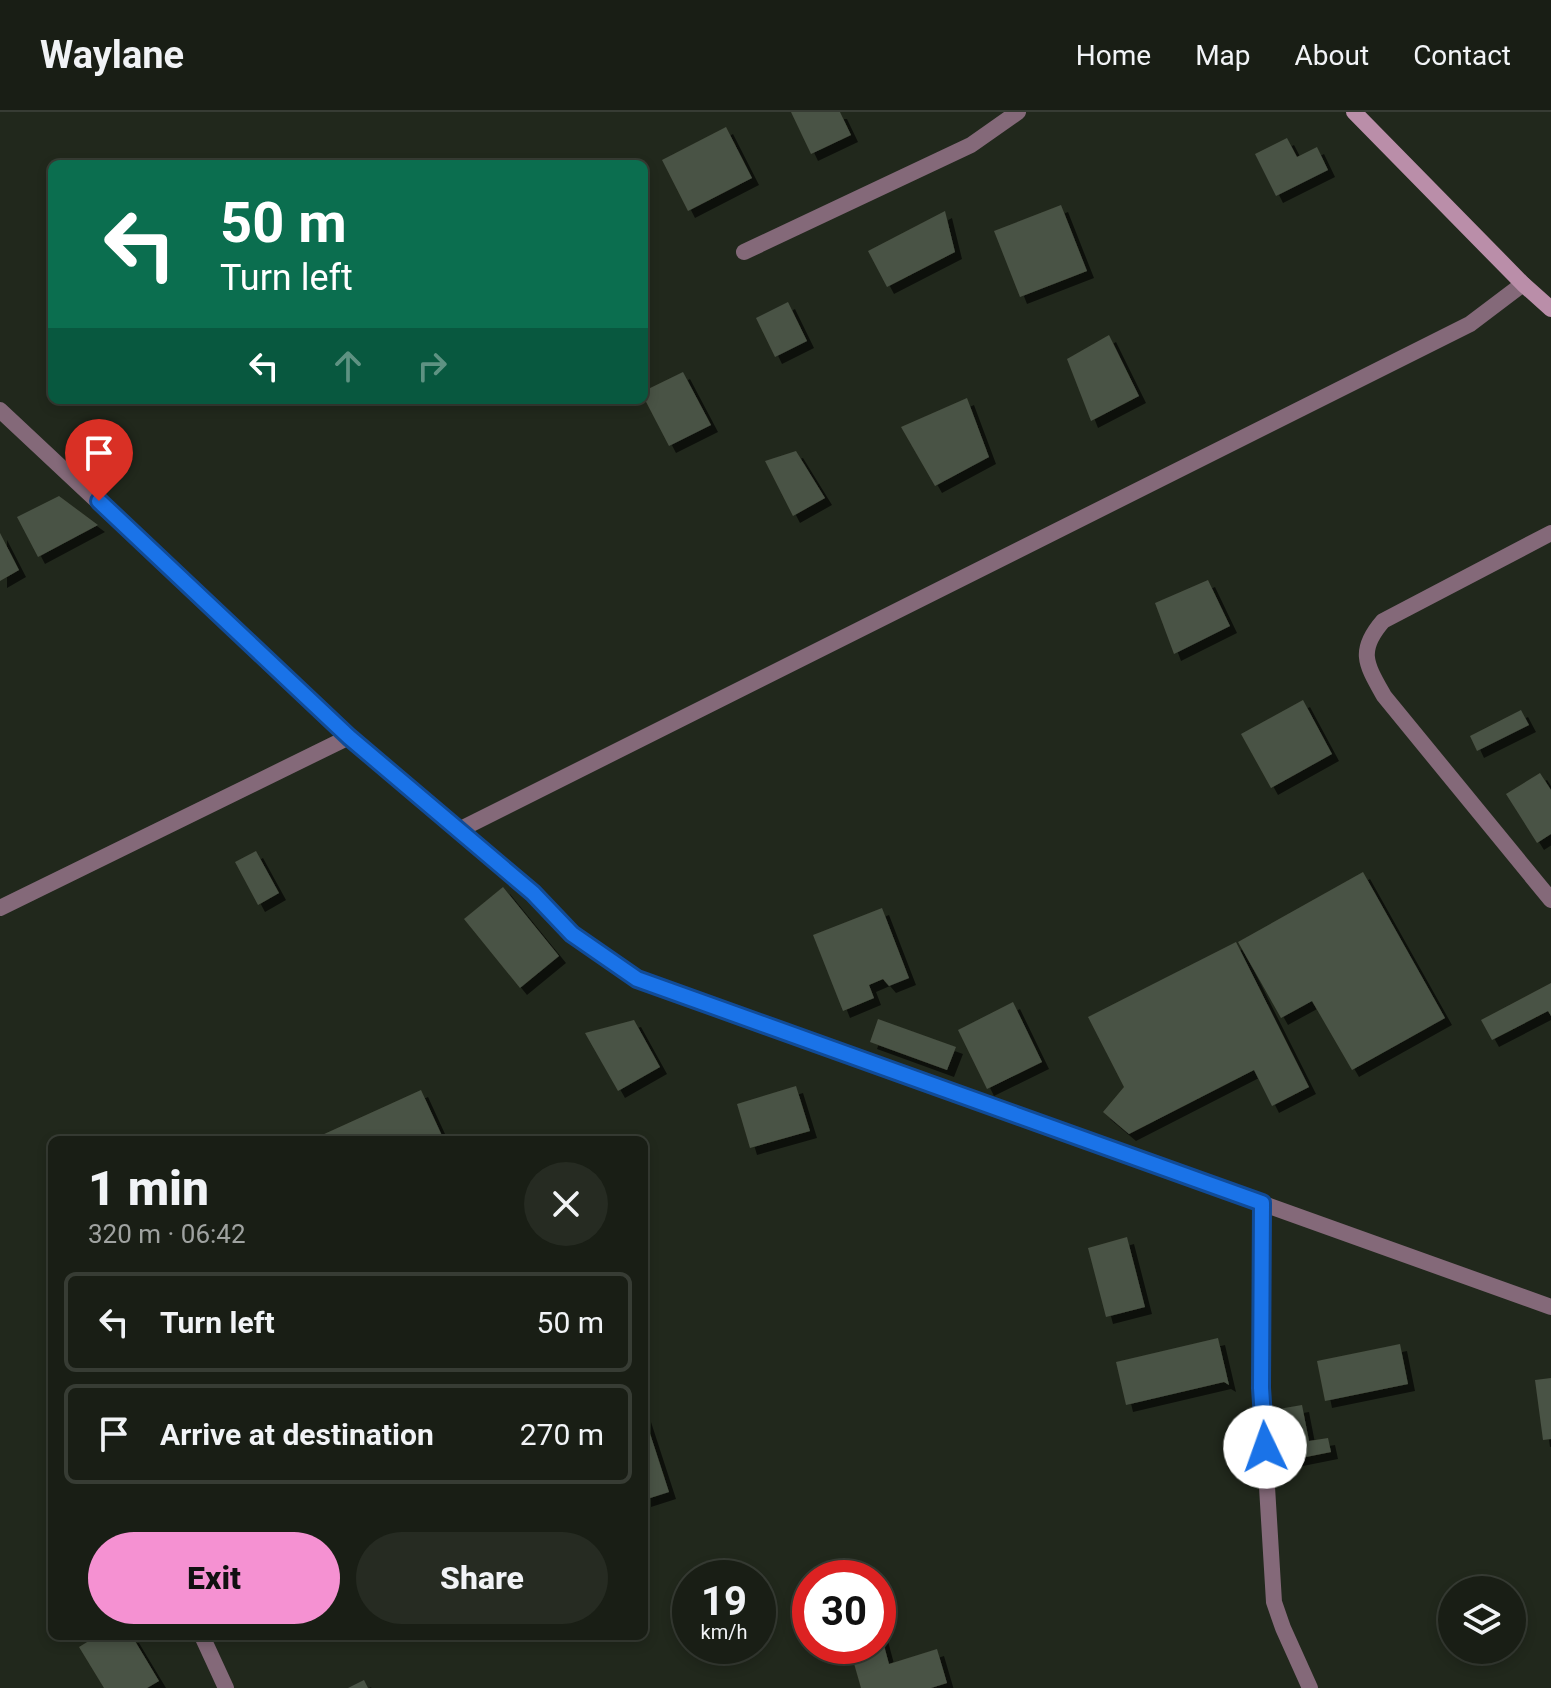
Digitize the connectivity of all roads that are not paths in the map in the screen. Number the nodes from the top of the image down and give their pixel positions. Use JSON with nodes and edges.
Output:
{"nodes":[{"id":1,"x":1018,"y":112,"type":"edge"},
{"id":2,"x":1354,"y":112,"type":"edge"},
{"id":3,"x":744,"y":252,"type":"dead end"},
{"id":4,"x":1523,"y":284,"type":"junction"},
{"id":5,"x":1551,"y":309,"type":"edge"},
{"id":6,"x":0,"y":410,"type":"edge"},
{"id":7,"x":1551,"y":533,"type":"edge"},
{"id":8,"x":349,"y":737,"type":"junction"},
{"id":9,"x":459,"y":830,"type":"junction"},
{"id":10,"x":1551,"y":900,"type":"edge"},
{"id":11,"x":0,"y":908,"type":"edge"},
{"id":12,"x":1262,"y":1203,"type":"junction"},
{"id":13,"x":1551,"y":1307,"type":"edge"},
{"id":14,"x":204,"y":1640,"type":"edge"},
{"id":15,"x":226,"y":1688,"type":"edge"},
{"id":16,"x":1310,"y":1688,"type":"edge"}],
"edges":[{"from":1,"to":3,"type":"street"},
{"from":2,"to":4,"type":"street"},
{"from":4,"to":5,"type":"street"},
{"from":4,"to":9,"type":"street"},
{"from":6,"to":8,"type":"street"},
{"from":7,"to":10,"type":"street"},
{"from":8,"to":9,"type":"street"},
{"from":8,"to":11,"type":"street"},
{"from":9,"to":12,"type":"street"},
{"from":12,"to":13,"type":"street"},
{"from":12,"to":16,"type":"street"},
{"from":14,"to":15,"type":"street"}]}
